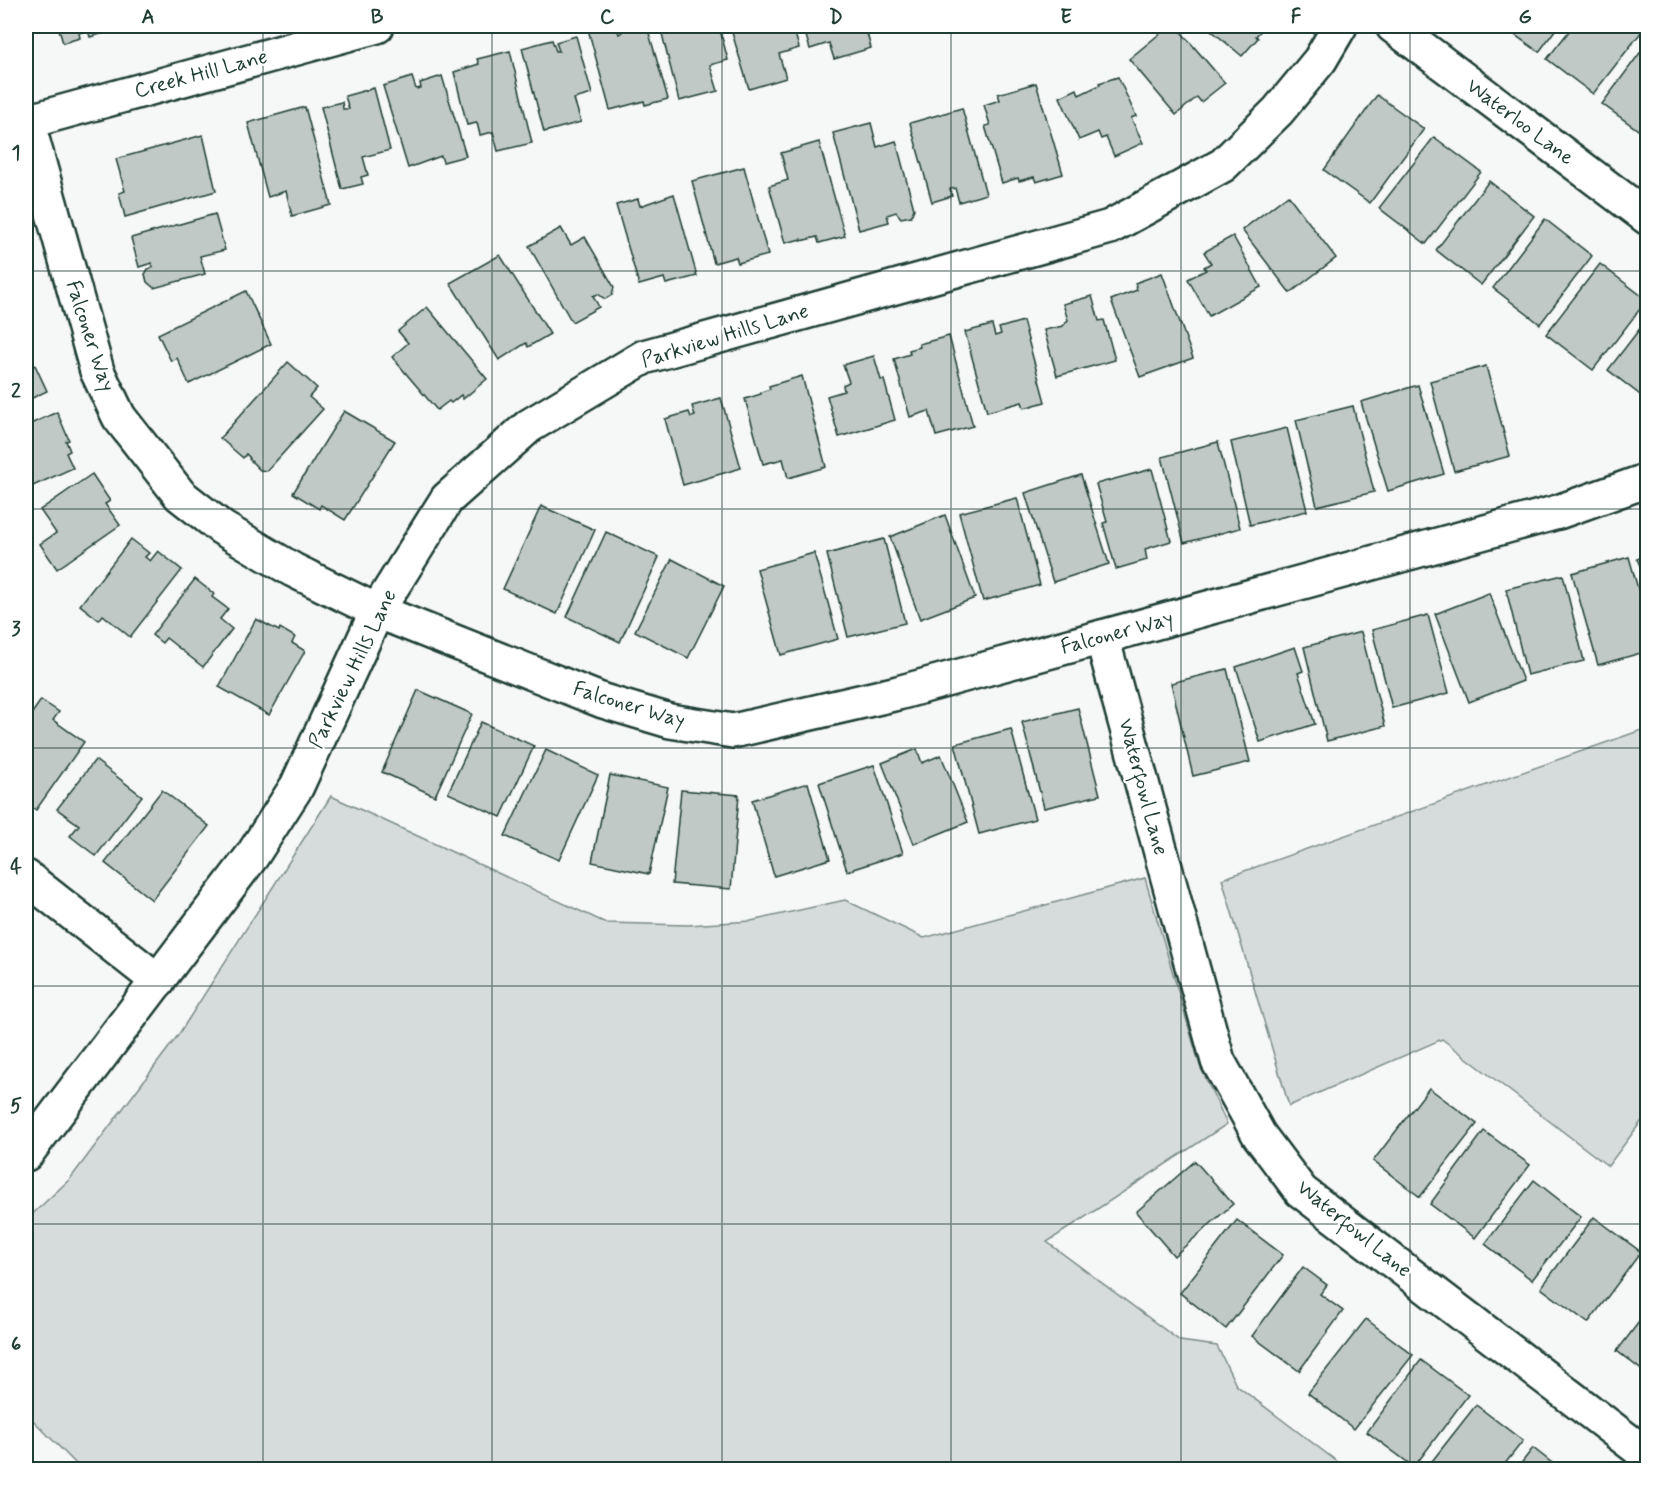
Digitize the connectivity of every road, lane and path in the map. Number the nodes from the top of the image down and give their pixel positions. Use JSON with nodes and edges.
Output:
{"nodes":[{"id":1,"x":376,"y":26,"type":"edge"},
{"id":2,"x":1340,"y":26,"type":"edge"},
{"id":3,"x":1393,"y":26,"type":"edge"},
{"id":4,"x":26,"y":121,"type":"edge"},
{"id":5,"x":1647,"y":218,"type":"edge"},
{"id":6,"x":1647,"y":480,"type":"edge"},
{"id":7,"x":378,"y":611,"type":"junction"},
{"id":8,"x":1102,"y":637,"type":"junction"},
{"id":9,"x":26,"y":877,"type":"edge"},
{"id":10,"x":158,"y":981,"type":"junction"},
{"id":11,"x":26,"y":1154,"type":"edge"},
{"id":12,"x":1647,"y":1456,"type":"edge"}],
"edges":[{"from":1,"to":4,"type":"street","name":"Creek Hill Lane"},
{"from":2,"to":7,"type":"street","name":"Parkview Hills Lane"},
{"from":3,"to":5,"type":"street","name":"Waterloo Lane"},
{"from":4,"to":7,"type":"street","name":"Falconer Way"},
{"from":6,"to":8,"type":"street","name":"Falconer Way"},
{"from":7,"to":8,"type":"street","name":"Falconer Way"},
{"from":7,"to":10,"type":"street","name":"Parkview Hills Lane"},
{"from":8,"to":12,"type":"street","name":"Waterfowl Lane"},
{"from":9,"to":10,"type":"street"},
{"from":10,"to":11,"type":"street","name":"Parkview Hills Lane"}]}
